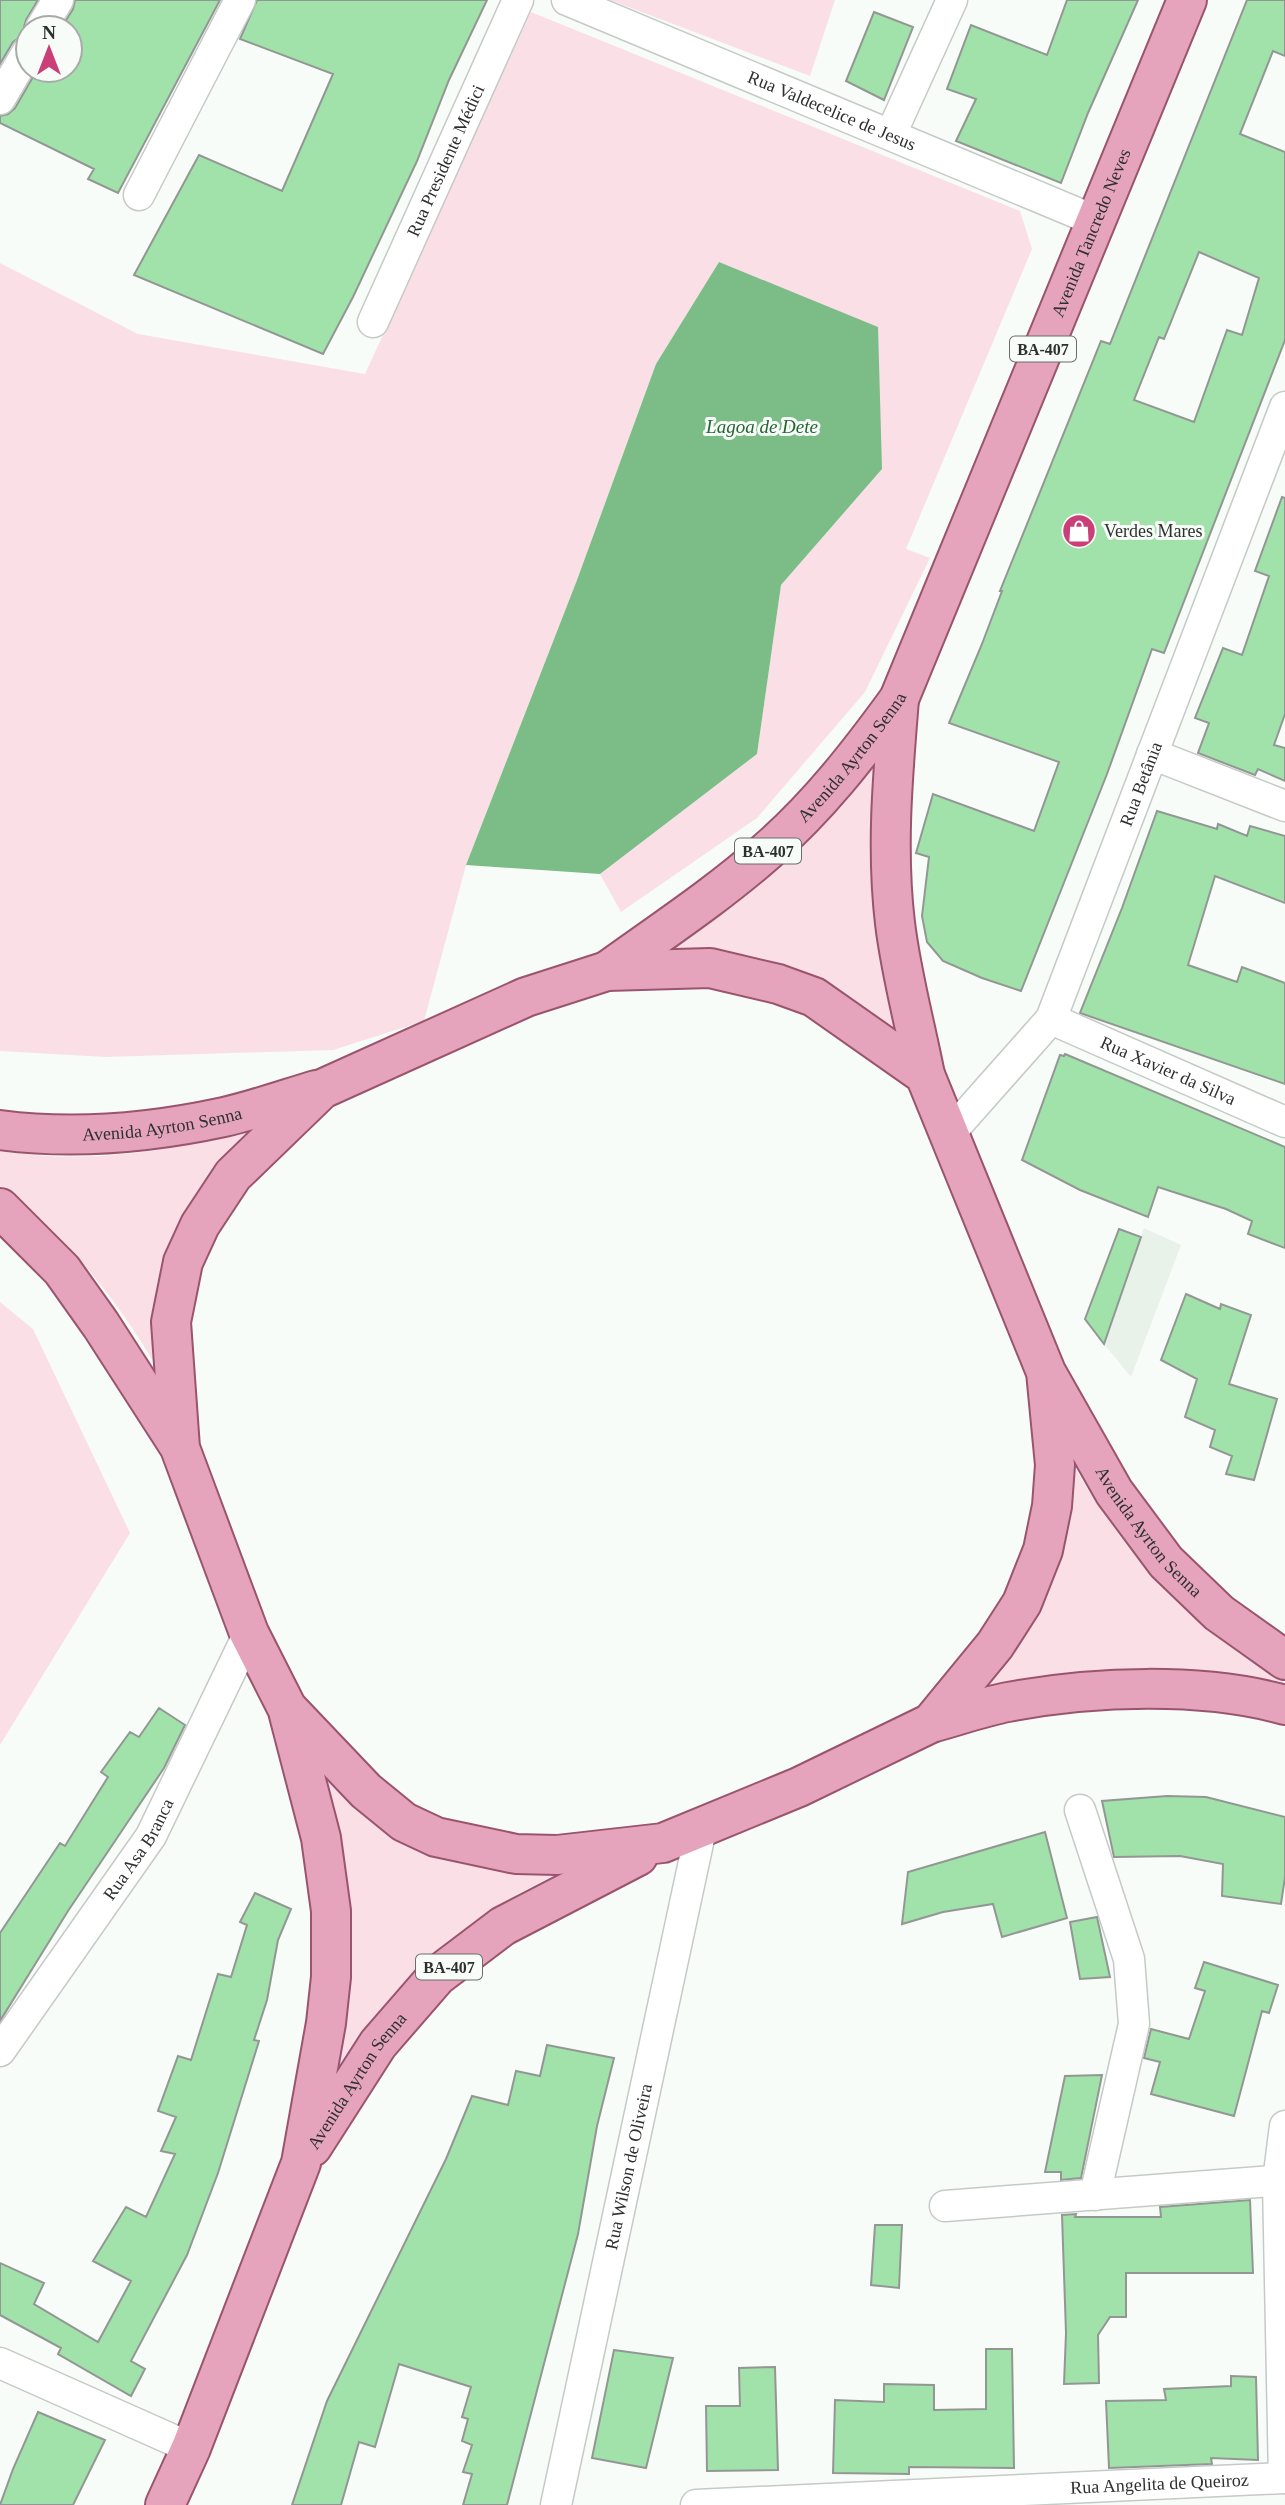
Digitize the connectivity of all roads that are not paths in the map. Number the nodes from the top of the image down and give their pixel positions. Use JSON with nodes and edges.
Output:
{"nodes":[{"id":1,"x":240,"y":0,"type":"edge"},
{"id":2,"x":518,"y":0,"type":"edge"},
{"id":3,"x":567,"y":0,"type":"edge"},
{"id":4,"x":952,"y":0,"type":"edge"},
{"id":5,"x":1187,"y":0,"type":"edge"},
{"id":6,"x":14,"y":76,"type":"edge"},
{"id":7,"x":0,"y":100,"type":"edge"},
{"id":8,"x":891,"y":134,"type":"junction"},
{"id":9,"x":139,"y":195,"type":"dead end"},
{"id":10,"x":1096,"y":221,"type":"junction"},
{"id":11,"x":373,"y":322,"type":"dead end"},
{"id":12,"x":1285,"y":407,"type":"edge"},
{"id":13,"x":1276,"y":457,"type":"edge"},
{"id":14,"x":899,"y":699,"type":"junction"},
{"id":15,"x":1152,"y":754,"type":"junction"},
{"id":16,"x":1285,"y":806,"type":"edge"},
{"id":17,"x":607,"y":971,"type":"junction"},
{"id":18,"x":1051,"y":1019,"type":"junction"},
{"id":19,"x":925,"y":1075,"type":"junction"},
{"id":20,"x":322,"y":1088,"type":"junction"},
{"id":21,"x":1285,"y":1122,"type":"edge"},
{"id":22,"x":0,"y":1130,"type":"edge"},
{"id":23,"x":950,"y":1133,"type":"junction"},
{"id":24,"x":0,"y":1208,"type":"edge"},
{"id":25,"x":1046,"y":1372,"type":"junction"},
{"id":26,"x":180,"y":1448,"type":"junction"},
{"id":27,"x":249,"y":1633,"type":"junction"},
{"id":28,"x":1285,"y":1660,"type":"edge"},
{"id":29,"x":1285,"y":1705,"type":"edge"},
{"id":30,"x":287,"y":1708,"type":"junction"},
{"id":31,"x":931,"y":1723,"type":"junction"},
{"id":32,"x":1080,"y":1810,"type":"dead end"},
{"id":33,"x":701,"y":1829,"type":"junction"},
{"id":34,"x":663,"y":1843,"type":"junction"},
{"id":35,"x":0,"y":2051,"type":"edge"},
{"id":36,"x":1285,"y":2126,"type":"edge"},
{"id":37,"x":301,"y":2163,"type":"junction"},
{"id":38,"x":1282,"y":2180,"type":"edge"},
{"id":39,"x":1095,"y":2195,"type":"junction"},
{"id":40,"x":946,"y":2206,"type":"dead end"},
{"id":41,"x":0,"y":2363,"type":"edge"},
{"id":42,"x":191,"y":2448,"type":"junction"},
{"id":43,"x":1284,"y":2478,"type":"edge"},
{"id":44,"x":165,"y":2505,"type":"edge"},
{"id":45,"x":556,"y":2505,"type":"edge"},
{"id":46,"x":696,"y":2505,"type":"edge"}],
"edges":[{"from":1,"to":9,"type":"street"},
{"from":2,"to":11,"type":"street","name":"Rua Presidente Médici"},
{"from":3,"to":8,"type":"street","name":"Rua Valdecelice de Jesus"},
{"from":4,"to":8,"type":"street"},
{"from":5,"to":10,"type":"main road","name":"Avenida Tancredo Neves","number":"BA-407"},
{"from":6,"to":7,"type":"street"},
{"from":8,"to":10,"type":"street","name":"Rua Valdecelice de Jesus"},
{"from":10,"to":14,"type":"main road","name":"Avenida Tancredo Neves","number":"BA-407"},
{"from":12,"to":13,"type":"street","name":"Rua Betânia"},
{"from":13,"to":15,"type":"street","name":"Rua Betânia"},
{"from":14,"to":17,"type":"main road","name":"Avenida Ayrton Senna","number":"BA-407"},
{"from":14,"to":19,"type":"main road","name":"Avenida Ayrton Senna","number":"BA-407"},
{"from":15,"to":16,"type":"street"},
{"from":15,"to":18,"type":"street","name":"Rua Betânia"},
{"from":17,"to":19,"type":"main road"},
{"from":17,"to":20,"type":"main road"},
{"from":18,"to":21,"type":"street","name":"Rua Xavier da Silva"},
{"from":18,"to":23,"type":"street","name":"Rua Betânia"},
{"from":19,"to":23,"type":"main road","name":"Avenida Ayrton Senna"},
{"from":20,"to":22,"type":"main road","name":"Avenida Ayrton Senna"},
{"from":20,"to":26,"type":"main road"},
{"from":23,"to":25,"type":"main road","name":"Avenida Ayrton Senna"},
{"from":24,"to":26,"type":"main road"},
{"from":25,"to":28,"type":"main road","name":"Avenida Ayrton Senna"},
{"from":25,"to":31,"type":"main road"},
{"from":26,"to":27,"type":"main road"},
{"from":27,"to":30,"type":"main road"},
{"from":27,"to":35,"type":"street","name":"Rua Asa Branca"},
{"from":29,"to":31,"type":"main road"},
{"from":30,"to":34,"type":"main road"},
{"from":30,"to":37,"type":"main road","name":"Avenida Ayrton Senna","number":"BA-407"},
{"from":31,"to":33,"type":"main road"},
{"from":32,"to":39,"type":"street"},
{"from":33,"to":34,"type":"main road"},
{"from":33,"to":45,"type":"street","name":"Rua Wilson de Oliveira"},
{"from":34,"to":37,"type":"main road","name":"Avenida Ayrton Senna","number":"BA-407"},
{"from":36,"to":38,"type":"street"},
{"from":37,"to":42,"type":"main road","number":"BA-407"},
{"from":38,"to":39,"type":"street"},
{"from":38,"to":43,"type":"street"},
{"from":39,"to":40,"type":"street"},
{"from":41,"to":42,"type":"street"},
{"from":42,"to":44,"type":"main road","number":"BA-407"},
{"from":43,"to":46,"type":"street","name":"Rua Angelita de Queiroz"}]}
